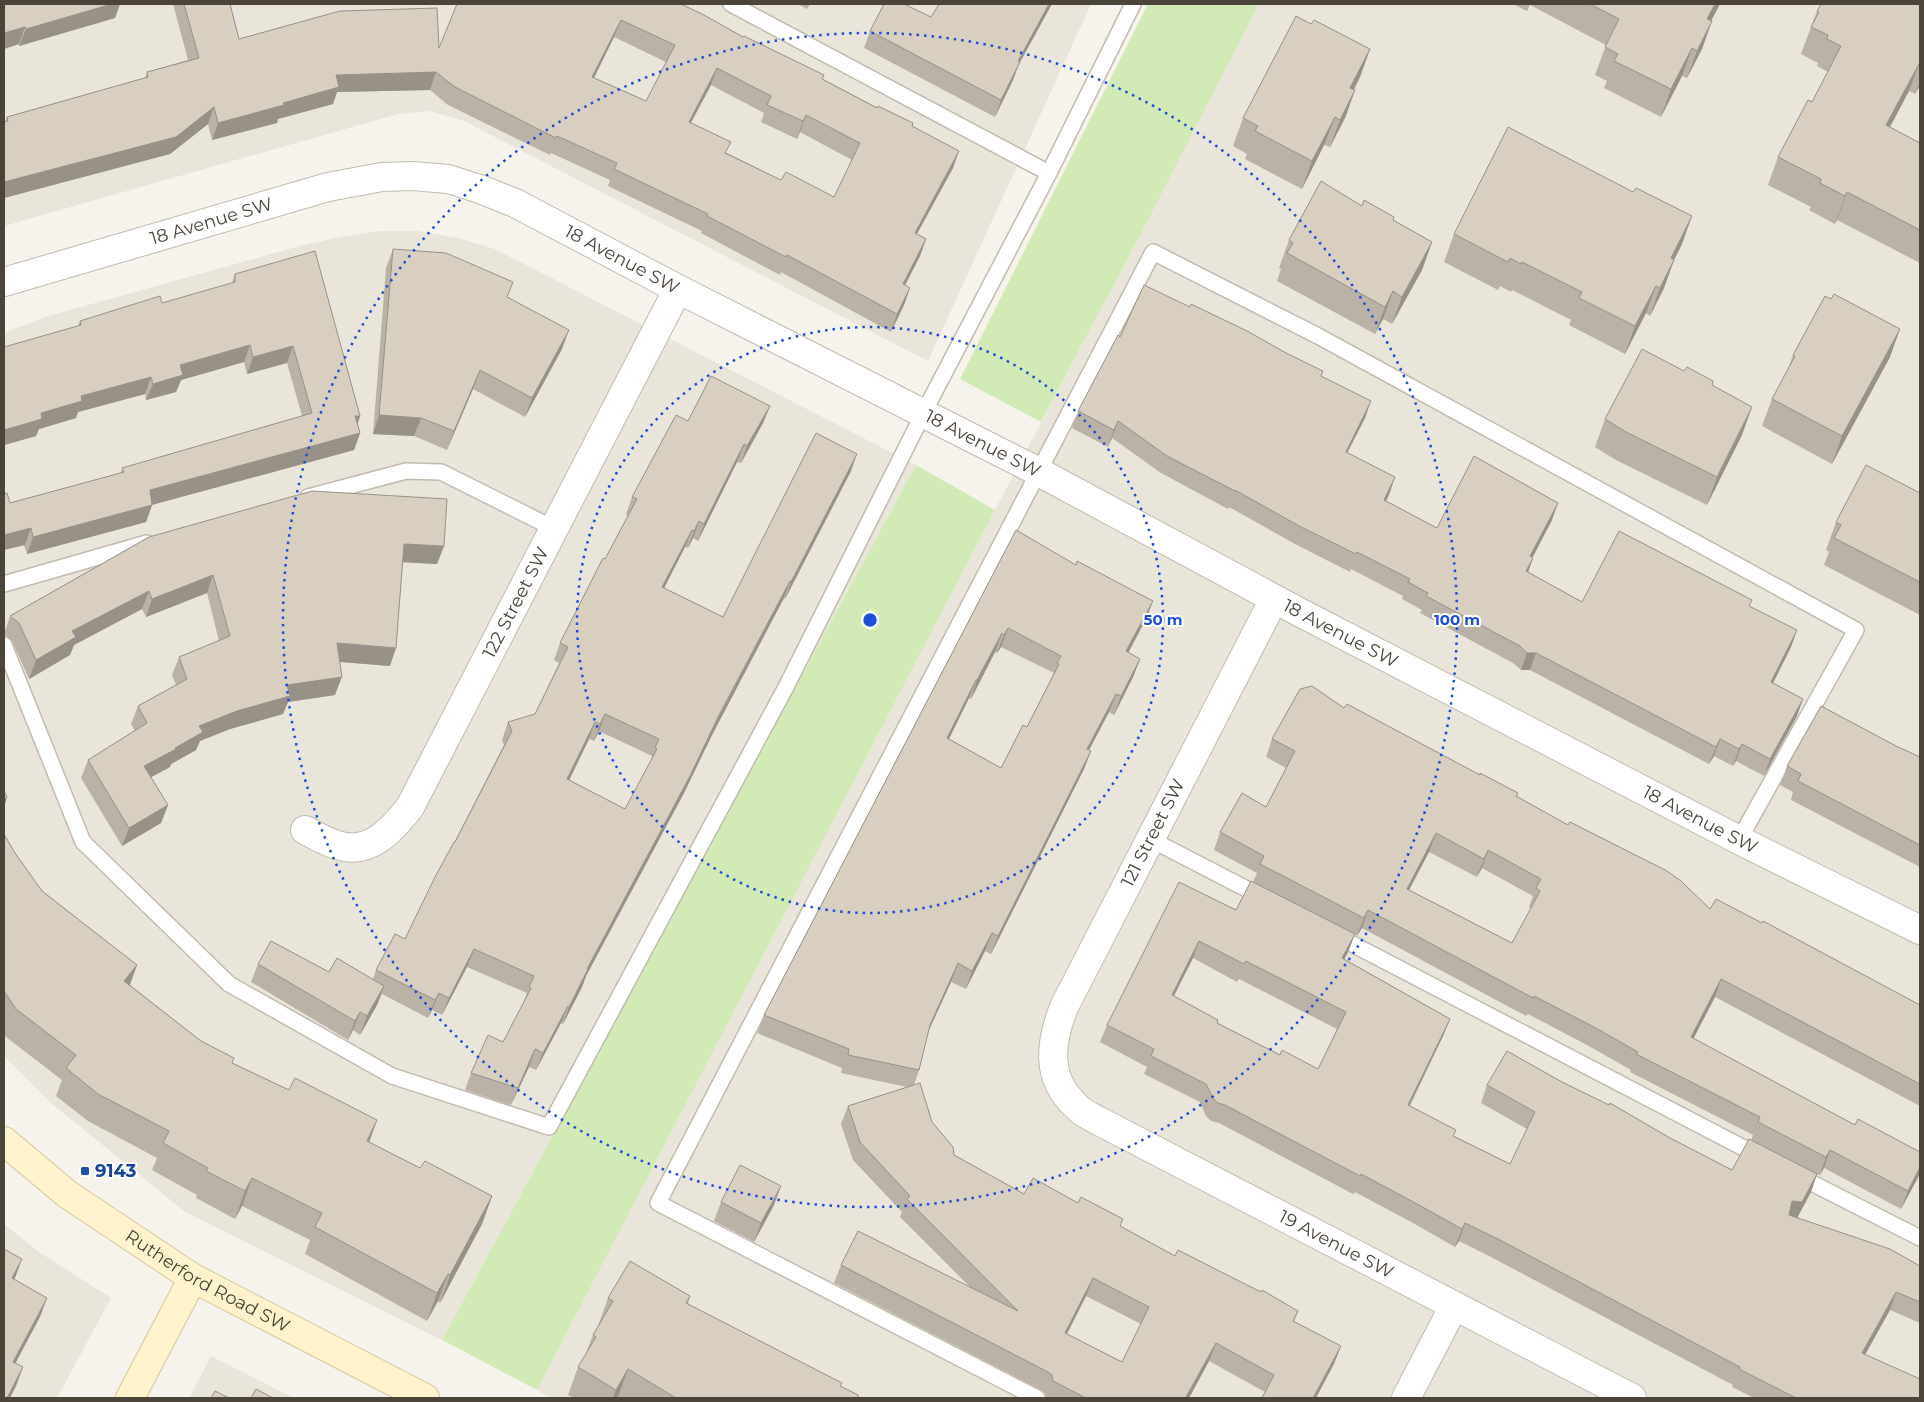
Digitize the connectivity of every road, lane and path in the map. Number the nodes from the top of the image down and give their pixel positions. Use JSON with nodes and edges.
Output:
{"nodes":[{"id":1,"x":731,"y":4,"type":"edge"},
{"id":2,"x":1133,"y":4,"type":"edge"},
{"id":3,"x":1049,"y":173,"type":"junction"},
{"id":4,"x":4,"y":282,"type":"edge"},
{"id":5,"x":678,"y":289,"type":"junction"},
{"id":6,"x":923,"y":414,"type":"junction"},
{"id":7,"x":1037,"y":471,"type":"junction"},
{"id":8,"x":291,"y":502,"type":"edge"},
{"id":9,"x":555,"y":529,"type":"junction"},
{"id":10,"x":157,"y":540,"type":"edge"},
{"id":11,"x":4,"y":584,"type":"edge"},
{"id":12,"x":1274,"y":599,"type":"junction"},
{"id":13,"x":4,"y":645,"type":"edge"},
{"id":14,"x":305,"y":830,"type":"dead end"},
{"id":15,"x":1150,"y":839,"type":"junction"},
{"id":16,"x":1739,"y":840,"type":"junction"},
{"id":17,"x":1276,"y":905,"type":"edge"},
{"id":18,"x":1320,"y":928,"type":"edge"},
{"id":19,"x":1920,"y":930,"type":"edge"},
{"id":20,"x":1055,"y":1074,"type":"joint"},
{"id":21,"x":4,"y":1141,"type":"edge"},
{"id":22,"x":1920,"y":1238,"type":"edge"},
{"id":23,"x":193,"y":1278,"type":"junction"},
{"id":24,"x":1454,"y":1306,"type":"junction"},
{"id":25,"x":130,"y":1398,"type":"edge"},
{"id":26,"x":425,"y":1398,"type":"edge"},
{"id":27,"x":1037,"y":1398,"type":"edge"},
{"id":28,"x":1406,"y":1398,"type":"edge"},
{"id":29,"x":1632,"y":1398,"type":"edge"}],
"edges":[{"from":1,"to":3,"type":"lane"},
{"from":2,"to":3,"type":"lane"},
{"from":3,"to":6,"type":"lane"},
{"from":4,"to":5,"type":"street","name":"18 Avenue SW"},
{"from":5,"to":6,"type":"street","name":"18 Avenue SW"},
{"from":5,"to":9,"type":"street","name":"122 Street SW"},
{"from":6,"to":7,"type":"street","name":"18 Avenue SW"},
{"from":6,"to":13,"type":"lane"},
{"from":7,"to":12,"type":"street","name":"18 Avenue SW"},
{"from":7,"to":16,"type":"lane"},
{"from":7,"to":27,"type":"lane"},
{"from":8,"to":9,"type":"lane"},
{"from":9,"to":14,"type":"street","name":"122 Street SW"},
{"from":10,"to":11,"type":"lane"},
{"from":12,"to":15,"type":"street","name":"121 Street SW"},
{"from":12,"to":16,"type":"street","name":"18 Avenue SW"},
{"from":15,"to":17,"type":"lane"},
{"from":15,"to":20,"type":"street","name":"121 Street SW"},
{"from":16,"to":19,"type":"street","name":"18 Avenue SW"},
{"from":18,"to":22,"type":"lane"},
{"from":20,"to":24,"type":"street","name":"19 Avenue SW"},
{"from":21,"to":23,"type":"street","name":"Rutherford Road SW"},
{"from":23,"to":25,"type":"street"},
{"from":23,"to":26,"type":"street","name":"Rutherford Road SW"},
{"from":24,"to":28,"type":"street"},
{"from":24,"to":29,"type":"street","name":"19 Avenue SW"}]}
